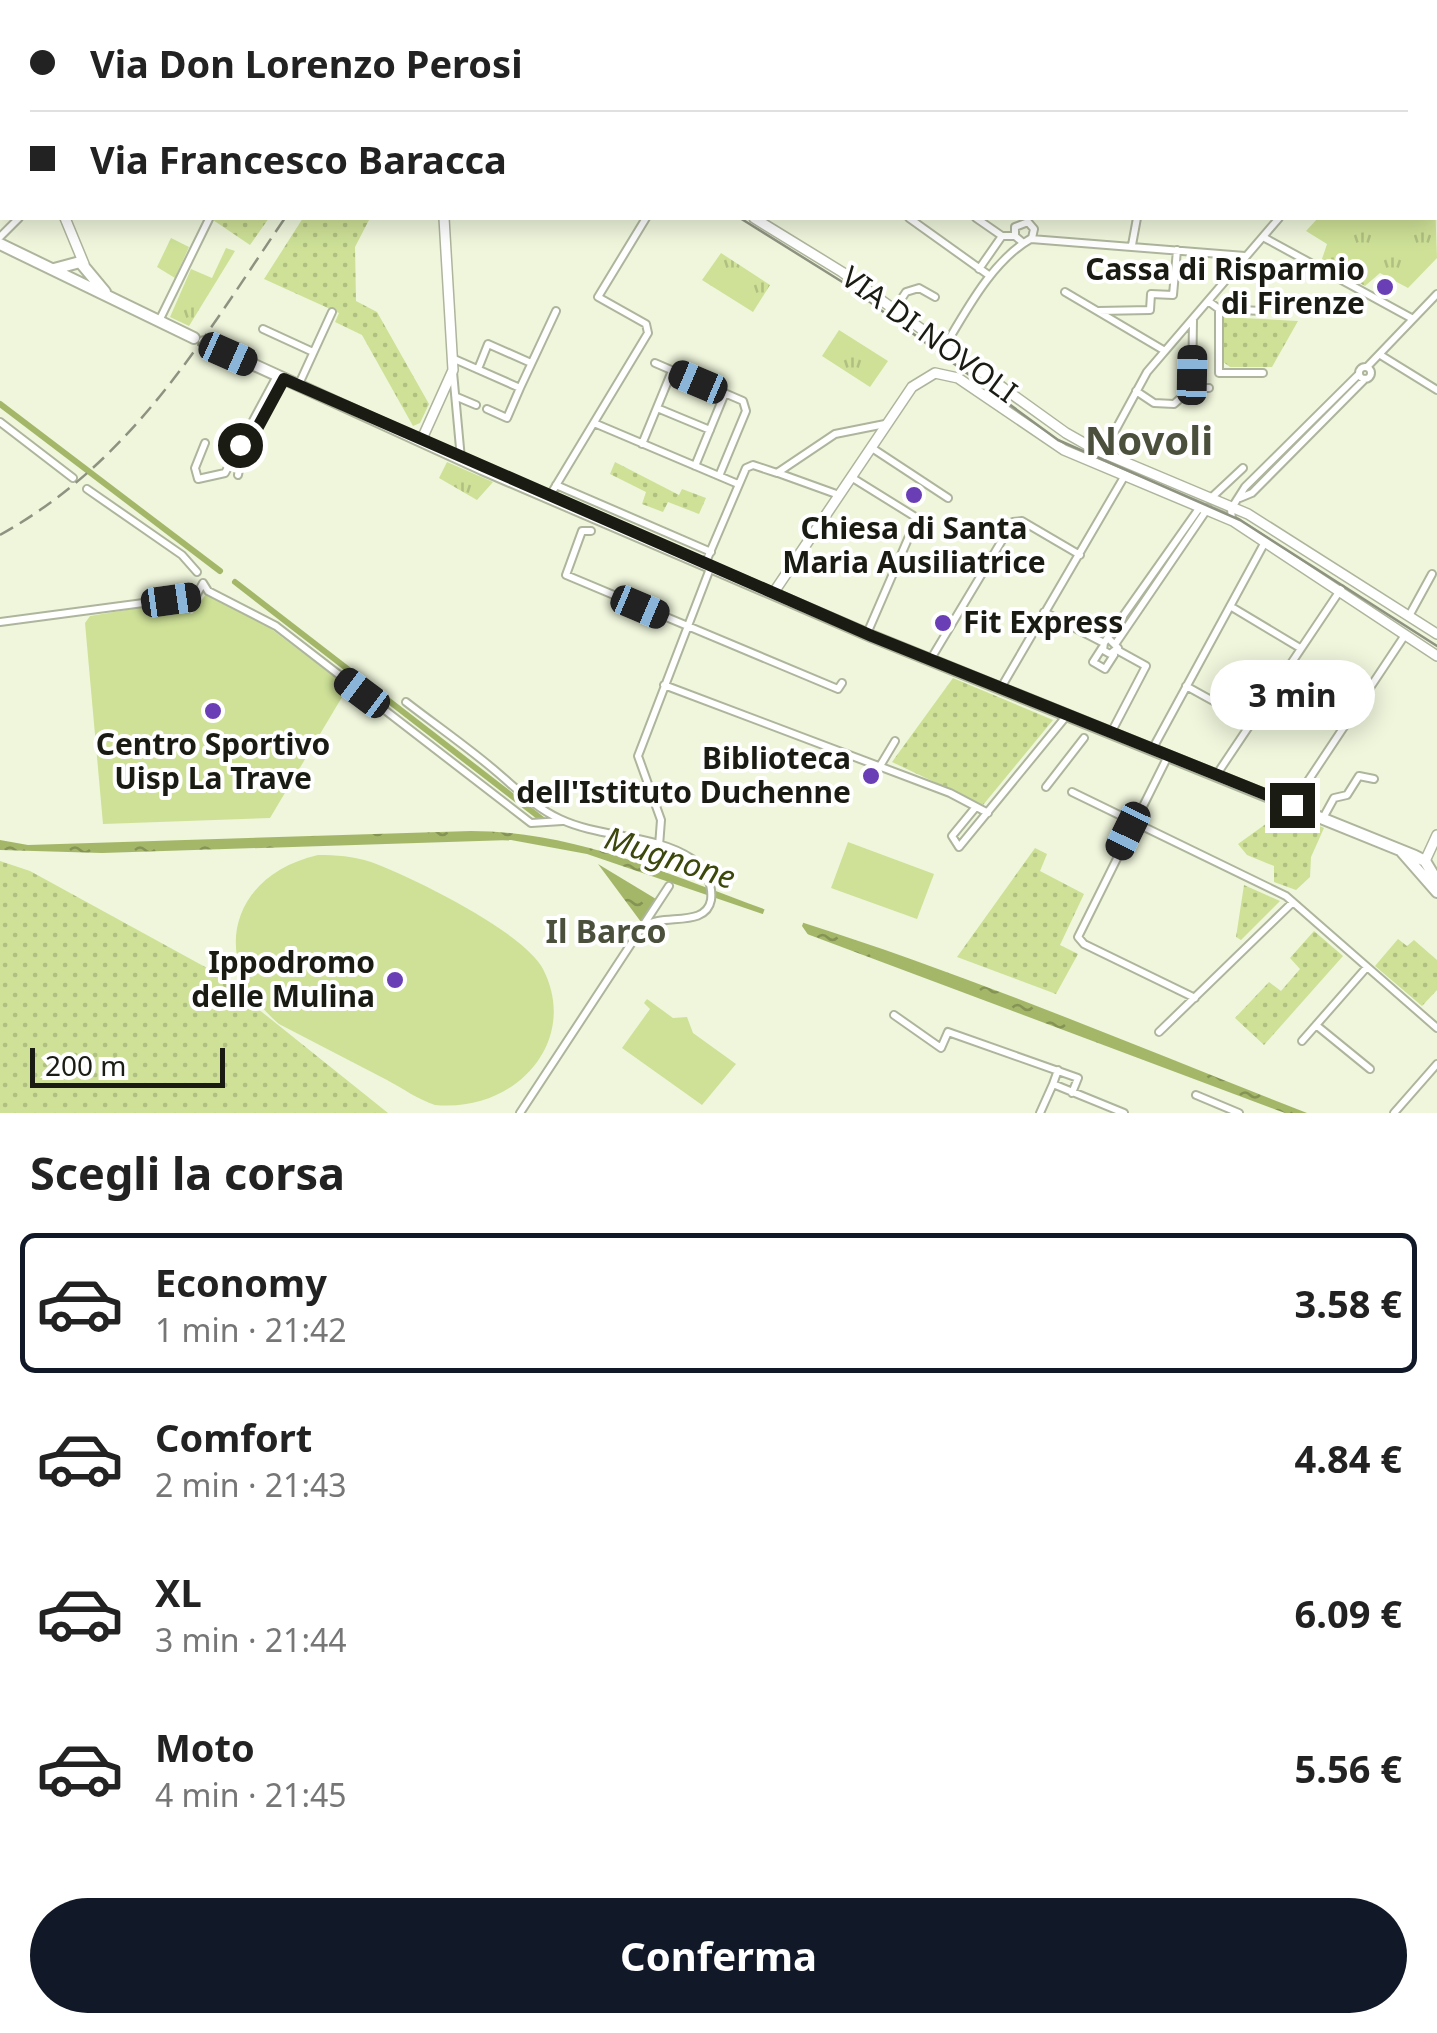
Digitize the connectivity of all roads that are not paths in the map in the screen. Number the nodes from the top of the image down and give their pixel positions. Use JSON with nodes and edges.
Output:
{"nodes":[{"id":1,"x":18,"y":220,"type":"edge"},
{"id":2,"x":68,"y":220,"type":"edge"},
{"id":3,"x":209,"y":220,"type":"edge"},
{"id":4,"x":444,"y":220,"type":"edge"},
{"id":5,"x":645,"y":220,"type":"edge"},
{"id":6,"x":757,"y":220,"type":"edge"},
{"id":7,"x":911,"y":220,"type":"edge"},
{"id":8,"x":979,"y":220,"type":"edge"},
{"id":9,"x":1016,"y":220,"type":"edge"},
{"id":10,"x":1029,"y":220,"type":"edge"},
{"id":11,"x":1137,"y":220,"type":"edge"},
{"id":12,"x":1277,"y":220,"type":"edge"},
{"id":13,"x":1034,"y":229,"type":"junction"},
{"id":14,"x":1002,"y":236,"type":"junction"},
{"id":15,"x":1263,"y":237,"type":"junction"},
{"id":16,"x":72,"y":238,"type":"junction"},
{"id":17,"x":1018,"y":239,"type":"junction"},
{"id":18,"x":1050,"y":239,"type":"junction"},
{"id":19,"x":0,"y":240,"type":"edge"},
{"id":20,"x":1031,"y":240,"type":"junction"},
{"id":21,"x":1132,"y":246,"type":"junction"},
{"id":22,"x":1177,"y":250,"type":"junction"},
{"id":23,"x":1246,"y":256,"type":"junction"},
{"id":24,"x":70,"y":264,"type":"junction"},
{"id":25,"x":86,"y":267,"type":"junction"},
{"id":26,"x":54,"y":269,"type":"junction"},
{"id":27,"x":980,"y":269,"type":"junction"},
{"id":28,"x":990,"y":276,"type":"junction"},
{"id":29,"x":73,"y":280,"type":"junction"},
{"id":30,"x":1066,"y":292,"type":"dead end"},
{"id":31,"x":108,"y":295,"type":"junction"},
{"id":32,"x":935,"y":297,"type":"dead end"},
{"id":33,"x":1437,"y":297,"type":"edge"},
{"id":34,"x":1208,"y":302,"type":"junction"},
{"id":35,"x":1219,"y":308,"type":"junction"},
{"id":36,"x":894,"y":310,"type":"junction"},
{"id":37,"x":556,"y":311,"type":"dead end"},
{"id":38,"x":1098,"y":311,"type":"junction"},
{"id":39,"x":1262,"y":311,"type":"dead end"},
{"id":40,"x":332,"y":312,"type":"dead end"},
{"id":41,"x":1192,"y":318,"type":"junction"},
{"id":42,"x":1414,"y":319,"type":"junction"},
{"id":43,"x":159,"y":321,"type":"junction"},
{"id":44,"x":263,"y":330,"type":"dead end"},
{"id":45,"x":944,"y":346,"type":"junction"},
{"id":46,"x":1165,"y":351,"type":"junction"},
{"id":47,"x":313,"y":352,"type":"junction"},
{"id":48,"x":1382,"y":356,"type":"junction"},
{"id":49,"x":452,"y":358,"type":"junction"},
{"id":50,"x":531,"y":363,"type":"junction"},
{"id":51,"x":655,"y":364,"type":"dead end"},
{"id":52,"x":1369,"y":368,"type":"junction"},
{"id":53,"x":478,"y":369,"type":"junction"},
{"id":54,"x":453,"y":370,"type":"junction"},
{"id":55,"x":672,"y":371,"type":"junction"},
{"id":56,"x":1263,"y":373,"type":"dead end"},
{"id":57,"x":280,"y":377,"type":"junction"},
{"id":58,"x":298,"y":385,"type":"junction"},
{"id":59,"x":520,"y":388,"type":"junction"},
{"id":60,"x":1192,"y":388,"type":"junction"},
{"id":61,"x":1209,"y":388,"type":"dead end"},
{"id":62,"x":1437,"y":390,"type":"edge"},
{"id":63,"x":1136,"y":391,"type":"junction"},
{"id":64,"x":725,"y":393,"type":"junction"},
{"id":65,"x":456,"y":397,"type":"junction"},
{"id":66,"x":476,"y":405,"type":"dead end"},
{"id":67,"x":657,"y":408,"type":"junction"},
{"id":68,"x":487,"y":410,"type":"dead end"},
{"id":69,"x":0,"y":422,"type":"edge"},
{"id":70,"x":594,"y":423,"type":"junction"},
{"id":71,"x":886,"y":424,"type":"junction"},
{"id":72,"x":710,"y":430,"type":"junction"},
{"id":73,"x":422,"y":441,"type":"junction"},
{"id":74,"x":205,"y":443,"type":"dead end"},
{"id":75,"x":642,"y":444,"type":"junction"},
{"id":76,"x":871,"y":447,"type":"junction"},
{"id":77,"x":242,"y":448,"type":"junction"},
{"id":78,"x":1104,"y":453,"type":"junction"},
{"id":79,"x":461,"y":459,"type":"junction"},
{"id":80,"x":1081,"y":459,"type":"junction"},
{"id":81,"x":694,"y":466,"type":"junction"},
{"id":82,"x":1242,"y":468,"type":"dead end"},
{"id":83,"x":1109,"y":471,"type":"junction"},
{"id":84,"x":777,"y":473,"type":"junction"},
{"id":85,"x":238,"y":475,"type":"dead end"},
{"id":86,"x":719,"y":476,"type":"junction"},
{"id":87,"x":851,"y":477,"type":"junction"},
{"id":88,"x":1124,"y":477,"type":"junction"},
{"id":89,"x":73,"y":478,"type":"dead end"},
{"id":90,"x":738,"y":484,"type":"junction"},
{"id":91,"x":556,"y":485,"type":"junction"},
{"id":92,"x":87,"y":489,"type":"dead end"},
{"id":93,"x":839,"y":495,"type":"junction"},
{"id":94,"x":1207,"y":495,"type":"junction"},
{"id":95,"x":549,"y":497,"type":"junction"},
{"id":96,"x":948,"y":498,"type":"dead end"},
{"id":97,"x":1236,"y":502,"type":"junction"},
{"id":98,"x":1204,"y":508,"type":"junction"},
{"id":99,"x":1233,"y":521,"type":"junction"},
{"id":100,"x":591,"y":531,"type":"dead end"},
{"id":101,"x":1266,"y":541,"type":"junction"},
{"id":102,"x":711,"y":552,"type":"junction"},
{"id":103,"x":1080,"y":554,"type":"junction"},
{"id":104,"x":708,"y":565,"type":"junction"},
{"id":105,"x":197,"y":572,"type":"dead end"},
{"id":106,"x":1432,"y":574,"type":"dead end"},
{"id":107,"x":1341,"y":589,"type":"junction"},
{"id":108,"x":774,"y":592,"type":"junction"},
{"id":109,"x":1230,"y":606,"type":"junction"},
{"id":110,"x":1395,"y":608,"type":"junction"},
{"id":111,"x":1044,"y":612,"type":"junction"},
{"id":112,"x":1408,"y":616,"type":"junction"},
{"id":113,"x":1386,"y":621,"type":"junction"},
{"id":114,"x":0,"y":622,"type":"edge"},
{"id":115,"x":1420,"y":623,"type":"junction"},
{"id":116,"x":687,"y":627,"type":"junction"},
{"id":117,"x":865,"y":628,"type":"junction"},
{"id":118,"x":1436,"y":633,"type":"edge"},
{"id":119,"x":1408,"y":637,"type":"junction"},
{"id":120,"x":1111,"y":646,"type":"junction"},
{"id":121,"x":1300,"y":648,"type":"junction"},
{"id":122,"x":1437,"y":656,"type":"edge"},
{"id":123,"x":932,"y":657,"type":"junction"},
{"id":124,"x":842,"y":683,"type":"dead end"},
{"id":125,"x":664,"y":685,"type":"junction"},
{"id":126,"x":1002,"y":686,"type":"junction"},
{"id":127,"x":1186,"y":686,"type":"junction"},
{"id":128,"x":406,"y":702,"type":"dead end"},
{"id":129,"x":1068,"y":713,"type":"junction"},
{"id":130,"x":1251,"y":722,"type":"junction"},
{"id":131,"x":1112,"y":731,"type":"junction"},
{"id":132,"x":1084,"y":738,"type":"dead end"},
{"id":133,"x":895,"y":741,"type":"dead end"},
{"id":134,"x":1153,"y":748,"type":"junction"},
{"id":135,"x":1169,"y":755,"type":"junction"},
{"id":136,"x":880,"y":766,"type":"junction"},
{"id":137,"x":1220,"y":775,"type":"junction"},
{"id":138,"x":1374,"y":779,"type":"dead end"},
{"id":139,"x":1046,"y":787,"type":"dead end"},
{"id":140,"x":1072,"y":792,"type":"dead end"},
{"id":141,"x":1292,"y":805,"type":"junction"},
{"id":142,"x":975,"y":808,"type":"junction"},
{"id":143,"x":988,"y":813,"type":"junction"},
{"id":144,"x":1323,"y":818,"type":"junction"},
{"id":145,"x":1133,"y":821,"type":"junction"},
{"id":146,"x":554,"y":823,"type":"junction"},
{"id":147,"x":1437,"y":836,"type":"edge"},
{"id":148,"x":659,"y":846,"type":"junction"},
{"id":149,"x":1405,"y":855,"type":"junction"},
{"id":150,"x":1425,"y":861,"type":"junction"},
{"id":151,"x":1437,"y":866,"type":"edge"},
{"id":152,"x":1437,"y":882,"type":"edge"},
{"id":153,"x":669,"y":886,"type":"dead end"},
{"id":154,"x":1437,"y":892,"type":"edge"},
{"id":155,"x":1293,"y":902,"type":"junction"},
{"id":156,"x":645,"y":926,"type":"junction"},
{"id":157,"x":1367,"y":967,"type":"junction"},
{"id":158,"x":1195,"y":998,"type":"junction"},
{"id":159,"x":894,"y":1014,"type":"dead end"},
{"id":160,"x":1316,"y":1025,"type":"junction"},
{"id":161,"x":1437,"y":1028,"type":"edge"},
{"id":162,"x":1160,"y":1032,"type":"dead end"},
{"id":163,"x":1302,"y":1041,"type":"dead end"},
{"id":164,"x":1437,"y":1064,"type":"edge"},
{"id":165,"x":1370,"y":1069,"type":"dead end"},
{"id":166,"x":1058,"y":1070,"type":"junction"},
{"id":167,"x":1052,"y":1084,"type":"junction"},
{"id":168,"x":1072,"y":1092,"type":"junction"},
{"id":169,"x":1196,"y":1095,"type":"dead end"},
{"id":170,"x":520,"y":1113,"type":"edge"},
{"id":171,"x":1040,"y":1113,"type":"edge"},
{"id":172,"x":1124,"y":1113,"type":"edge"},
{"id":173,"x":1239,"y":1113,"type":"edge"},
{"id":174,"x":1394,"y":1113,"type":"edge"}],
"edges":[{"from":1,"to":19,"type":"street"},
{"from":2,"to":16,"type":"street"},
{"from":3,"to":43,"type":"street"},
{"from":4,"to":49,"type":"street"},
{"from":5,"to":70,"type":"street"},
{"from":6,"to":36,"type":"street","name":"VIA DI NOVOLI"},
{"from":7,"to":27,"type":"street"},
{"from":8,"to":14,"type":"street"},
{"from":9,"to":10,"type":"street"},
{"from":9,"to":17,"type":"street"},
{"from":10,"to":13,"type":"street"},
{"from":11,"to":21,"type":"street"},
{"from":12,"to":15,"type":"street"},
{"from":13,"to":18,"type":"street"},
{"from":13,"to":20,"type":"street"},
{"from":14,"to":17,"type":"street"},
{"from":14,"to":27,"type":"street"},
{"from":15,"to":23,"type":"street"},
{"from":15,"to":42,"type":"street"},
{"from":16,"to":24,"type":"street"},
{"from":16,"to":25,"type":"street"},
{"from":17,"to":20,"type":"street"},
{"from":17,"to":28,"type":"street"},
{"from":18,"to":20,"type":"street"},
{"from":18,"to":21,"type":"street"},
{"from":19,"to":26,"type":"main road"},
{"from":21,"to":22,"type":"street"},
{"from":22,"to":23,"type":"street"},
{"from":22,"to":38,"type":"street"},
{"from":23,"to":34,"type":"street"},
{"from":24,"to":25,"type":"main road"},
{"from":24,"to":26,"type":"main road"},
{"from":24,"to":29,"type":"main road"},
{"from":25,"to":29,"type":"main road"},
{"from":25,"to":31,"type":"main road"},
{"from":26,"to":29,"type":"main road"},
{"from":27,"to":28,"type":"street"},
{"from":28,"to":45,"type":"street"},
{"from":29,"to":31,"type":"main road"},
{"from":30,"to":38,"type":"street"},
{"from":31,"to":43,"type":"main road"},
{"from":32,"to":36,"type":"street"},
{"from":33,"to":42,"type":"street"},
{"from":33,"to":48,"type":"street"},
{"from":34,"to":35,"type":"street"},
{"from":34,"to":41,"type":"street"},
{"from":35,"to":39,"type":"street"},
{"from":35,"to":56,"type":"street"},
{"from":36,"to":45,"type":"street","name":"VIA DI NOVOLI"},
{"from":37,"to":50,"type":"street"},
{"from":38,"to":46,"type":"street"},
{"from":40,"to":47,"type":"street"},
{"from":41,"to":46,"type":"street"},
{"from":41,"to":60,"type":"street"},
{"from":42,"to":52,"type":"street"},
{"from":43,"to":57,"type":"main road"},
{"from":44,"to":47,"type":"street"},
{"from":45,"to":78,"type":"street","name":"VIA DI NOVOLI"},
{"from":46,"to":63,"type":"street"},
{"from":47,"to":58,"type":"street"},
{"from":48,"to":52,"type":"street"},
{"from":48,"to":62,"type":"street"},
{"from":49,"to":53,"type":"street"},
{"from":49,"to":54,"type":"street"},
{"from":50,"to":53,"type":"street"},
{"from":50,"to":59,"type":"street"},
{"from":51,"to":55,"type":"street"},
{"from":52,"to":97,"type":"street"},
{"from":53,"to":59,"type":"street"},
{"from":54,"to":65,"type":"street"},
{"from":54,"to":73,"type":"street"},
{"from":55,"to":64,"type":"street"},
{"from":55,"to":67,"type":"street"},
{"from":57,"to":58,"type":"main road"},
{"from":57,"to":77,"type":"street"},
{"from":58,"to":73,"type":"main road"},
{"from":59,"to":68,"type":"street"},
{"from":60,"to":61,"type":"street"},
{"from":60,"to":63,"type":"street"},
{"from":63,"to":78,"type":"street"},
{"from":64,"to":72,"type":"street"},
{"from":64,"to":86,"type":"street"},
{"from":65,"to":66,"type":"street"},
{"from":65,"to":79,"type":"street"},
{"from":67,"to":72,"type":"street"},
{"from":67,"to":75,"type":"street"},
{"from":69,"to":89,"type":"street"},
{"from":70,"to":75,"type":"street"},
{"from":70,"to":91,"type":"street"},
{"from":71,"to":76,"type":"street"},
{"from":71,"to":80,"type":"street","name":"VIA DI NOVOLI"},
{"from":71,"to":84,"type":"street"},
{"from":72,"to":81,"type":"street"},
{"from":73,"to":79,"type":"main road"},
{"from":74,"to":77,"type":"street"},
{"from":75,"to":81,"type":"street"},
{"from":76,"to":87,"type":"street"},
{"from":76,"to":96,"type":"street"},
{"from":77,"to":85,"type":"street"},
{"from":78,"to":80,"type":"street"},
{"from":78,"to":83,"type":"street"},
{"from":78,"to":94,"type":"street","name":"VIA DI NOVOLI"},
{"from":79,"to":95,"type":"main road"},
{"from":80,"to":83,"type":"street","name":"VIA DI NOVOLI"},
{"from":81,"to":86,"type":"street"},
{"from":82,"to":94,"type":"street"},
{"from":83,"to":88,"type":"street","name":"VIA DI NOVOLI"},
{"from":84,"to":90,"type":"street"},
{"from":84,"to":93,"type":"street"},
{"from":86,"to":90,"type":"street"},
{"from":87,"to":93,"type":"street"},
{"from":87,"to":117,"type":"street"},
{"from":88,"to":98,"type":"street","name":"VIA DI NOVOLI"},
{"from":88,"to":103,"type":"street"},
{"from":90,"to":102,"type":"street"},
{"from":91,"to":95,"type":"street"},
{"from":91,"to":102,"type":"street"},
{"from":92,"to":105,"type":"street"},
{"from":93,"to":108,"type":"street"},
{"from":94,"to":97,"type":"street","name":"VIA DI NOVOLI"},
{"from":94,"to":98,"type":"street"},
{"from":95,"to":104,"type":"main road"},
{"from":97,"to":99,"type":"street"},
{"from":97,"to":110,"type":"street","name":"VIA DI NOVOLI"},
{"from":98,"to":99,"type":"street","name":"VIA DI NOVOLI"},
{"from":98,"to":120,"type":"street"},
{"from":99,"to":101,"type":"street","name":"VIA DI NOVOLI"},
{"from":100,"to":116,"type":"street"},
{"from":101,"to":107,"type":"street","name":"VIA DI NOVOLI"},
{"from":101,"to":109,"type":"street"},
{"from":102,"to":104,"type":"street"},
{"from":103,"to":111,"type":"street"},
{"from":103,"to":123,"type":"street"},
{"from":104,"to":108,"type":"main road"},
{"from":104,"to":116,"type":"street"},
{"from":106,"to":112,"type":"street"},
{"from":107,"to":113,"type":"street","name":"VIA DI NOVOLI"},
{"from":107,"to":121,"type":"street"},
{"from":108,"to":117,"type":"main road"},
{"from":109,"to":121,"type":"street"},
{"from":109,"to":127,"type":"street"},
{"from":110,"to":112,"type":"street","name":"VIA DI NOVOLI"},
{"from":110,"to":113,"type":"street"},
{"from":111,"to":120,"type":"street"},
{"from":111,"to":126,"type":"street"},
{"from":112,"to":115,"type":"street","name":"VIA DI NOVOLI"},
{"from":113,"to":119,"type":"street","name":"VIA DI NOVOLI"},
{"from":114,"to":146,"type":"street"},
{"from":115,"to":118,"type":"street","name":"VIA DI NOVOLI"},
{"from":115,"to":119,"type":"street"},
{"from":116,"to":124,"type":"street"},
{"from":116,"to":125,"type":"street"},
{"from":117,"to":123,"type":"main road"},
{"from":119,"to":122,"type":"street","name":"VIA DI NOVOLI"},
{"from":119,"to":141,"type":"street"},
{"from":120,"to":131,"type":"street"},
{"from":121,"to":130,"type":"street"},
{"from":123,"to":126,"type":"main road"},
{"from":125,"to":136,"type":"street"},
{"from":125,"to":148,"type":"street"},
{"from":126,"to":129,"type":"main road"},
{"from":127,"to":130,"type":"street"},
{"from":127,"to":134,"type":"street"},
{"from":128,"to":146,"type":"street"},
{"from":129,"to":131,"type":"main road"},
{"from":129,"to":143,"type":"street"},
{"from":130,"to":137,"type":"street"},
{"from":131,"to":134,"type":"main road"},
{"from":132,"to":139,"type":"street"},
{"from":133,"to":136,"type":"street"},
{"from":134,"to":135,"type":"main road"},
{"from":135,"to":137,"type":"main road"},
{"from":135,"to":145,"type":"street"},
{"from":136,"to":142,"type":"street"},
{"from":137,"to":141,"type":"main road"},
{"from":138,"to":144,"type":"street"},
{"from":140,"to":145,"type":"street"},
{"from":141,"to":144,"type":"main road"},
{"from":142,"to":143,"type":"street"},
{"from":142,"to":143,"type":"street"},
{"from":144,"to":149,"type":"main road"},
{"from":145,"to":155,"type":"street"},
{"from":145,"to":158,"type":"street"},
{"from":146,"to":148,"type":"street"},
{"from":147,"to":150,"type":"street"},
{"from":148,"to":156,"type":"street"},
{"from":149,"to":150,"type":"main road"},
{"from":149,"to":154,"type":"main road"},
{"from":150,"to":151,"type":"street"},
{"from":150,"to":152,"type":"main road"},
{"from":153,"to":156,"type":"street"},
{"from":155,"to":157,"type":"street"},
{"from":155,"to":158,"type":"street"},
{"from":156,"to":170,"type":"street"},
{"from":157,"to":160,"type":"street"},
{"from":157,"to":161,"type":"street"},
{"from":158,"to":162,"type":"street"},
{"from":159,"to":166,"type":"street"},
{"from":160,"to":163,"type":"street"},
{"from":160,"to":165,"type":"street"},
{"from":164,"to":174,"type":"street"},
{"from":166,"to":167,"type":"street"},
{"from":166,"to":168,"type":"street"},
{"from":167,"to":168,"type":"street"},
{"from":167,"to":171,"type":"street"},
{"from":168,"to":172,"type":"street"},
{"from":169,"to":173,"type":"street"}]}
